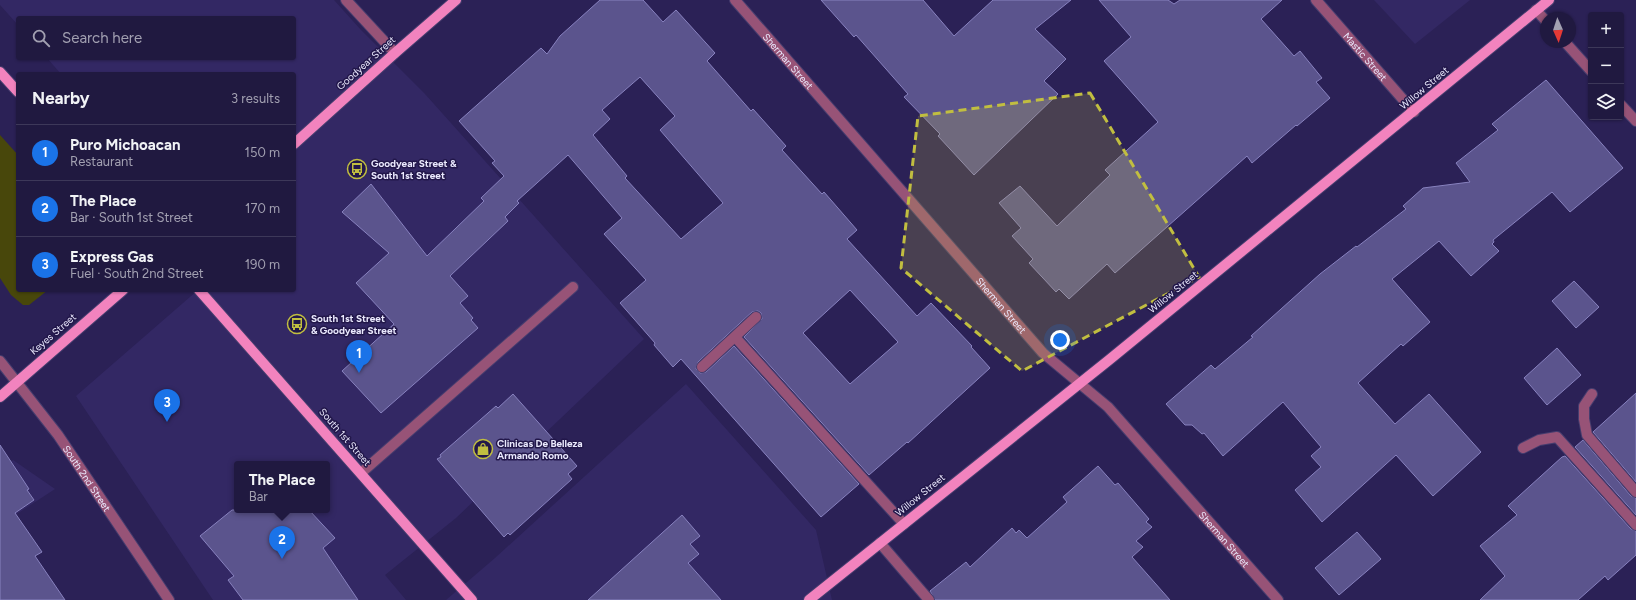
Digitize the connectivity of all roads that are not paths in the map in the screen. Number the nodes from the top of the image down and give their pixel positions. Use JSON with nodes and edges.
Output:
{"nodes":[{"id":1,"x":346,"y":0,"type":"edge"},
{"id":2,"x":456,"y":0,"type":"edge"},
{"id":3,"x":735,"y":0,"type":"edge"},
{"id":4,"x":1316,"y":0,"type":"edge"},
{"id":5,"x":1549,"y":0,"type":"edge"},
{"id":6,"x":1536,"y":10,"type":"junction"},
{"id":7,"x":1540,"y":14,"type":"edge"},
{"id":8,"x":1570,"y":48,"type":"edge"},
{"id":9,"x":394,"y":53,"type":"junction"},
{"id":10,"x":1588,"y":68,"type":"edge"},
{"id":11,"x":0,"y":72,"type":"edge"},
{"id":12,"x":16,"y":90,"type":"edge"},
{"id":13,"x":1624,"y":108,"type":"edge"},
{"id":14,"x":1414,"y":112,"type":"junction"},
{"id":15,"x":1636,"y":121,"type":"edge"},
{"id":16,"x":296,"y":142,"type":"edge"},
{"id":17,"x":573,"y":287,"type":"dead end"},
{"id":18,"x":121,"y":292,"type":"edge"},
{"id":19,"x":201,"y":292,"type":"edge"},
{"id":20,"x":756,"y":317,"type":"dead end"},
{"id":21,"x":735,"y":337,"type":"junction"},
{"id":22,"x":0,"y":360,"type":"edge"},
{"id":23,"x":702,"y":367,"type":"dead end"},
{"id":24,"x":16,"y":383,"type":"junction"},
{"id":25,"x":1080,"y":383,"type":"junction"},
{"id":26,"x":1592,"y":394,"type":"dead end"},
{"id":27,"x":0,"y":397,"type":"edge"},
{"id":28,"x":1523,"y":448,"type":"dead end"},
{"id":29,"x":361,"y":473,"type":"junction"},
{"id":30,"x":1636,"y":492,"type":"edge"},
{"id":31,"x":904,"y":524,"type":"junction"},
{"id":32,"x":1636,"y":525,"type":"edge"},
{"id":33,"x":880,"y":543,"type":"junction"},
{"id":34,"x":169,"y":600,"type":"edge"},
{"id":35,"x":472,"y":600,"type":"edge"},
{"id":36,"x":809,"y":600,"type":"edge"},
{"id":37,"x":929,"y":600,"type":"edge"},
{"id":38,"x":1278,"y":600,"type":"edge"}],
"edges":[{"from":1,"to":9,"type":"street"},
{"from":2,"to":9,"type":"main road","name":"Goodyear Street"},
{"from":3,"to":25,"type":"street","name":"Sherman Street"},
{"from":4,"to":14,"type":"street","name":"Mastic Street"},
{"from":5,"to":6,"type":"main road","name":"Willow Street"},
{"from":6,"to":7,"type":"street"},
{"from":6,"to":14,"type":"main road","name":"Willow Street"},
{"from":8,"to":10,"type":"street"},
{"from":9,"to":16,"type":"main road","name":"Goodyear Street"},
{"from":11,"to":12,"type":"main road"},
{"from":13,"to":15,"type":"street"},
{"from":14,"to":25,"type":"main road","name":"Willow Street"},
{"from":17,"to":29,"type":"street"},
{"from":18,"to":24,"type":"main road","name":"Keyes Street"},
{"from":19,"to":29,"type":"main road","name":"South 1st Street"},
{"from":20,"to":21,"type":"street"},
{"from":21,"to":23,"type":"street"},
{"from":21,"to":31,"type":"street"},
{"from":22,"to":24,"type":"street","name":"South 2nd Street"},
{"from":24,"to":27,"type":"main road","name":"Keyes Street"},
{"from":24,"to":34,"type":"street","name":"South 2nd Street"},
{"from":25,"to":31,"type":"main road","name":"Willow Street"},
{"from":25,"to":38,"type":"street","name":"Sherman Street"},
{"from":26,"to":30,"type":"street"},
{"from":28,"to":32,"type":"street"},
{"from":29,"to":35,"type":"main road","name":"South 1st Street"},
{"from":31,"to":33,"type":"main road","name":"Willow Street"},
{"from":33,"to":36,"type":"main road","name":"Willow Street"},
{"from":33,"to":37,"type":"street"}]}
